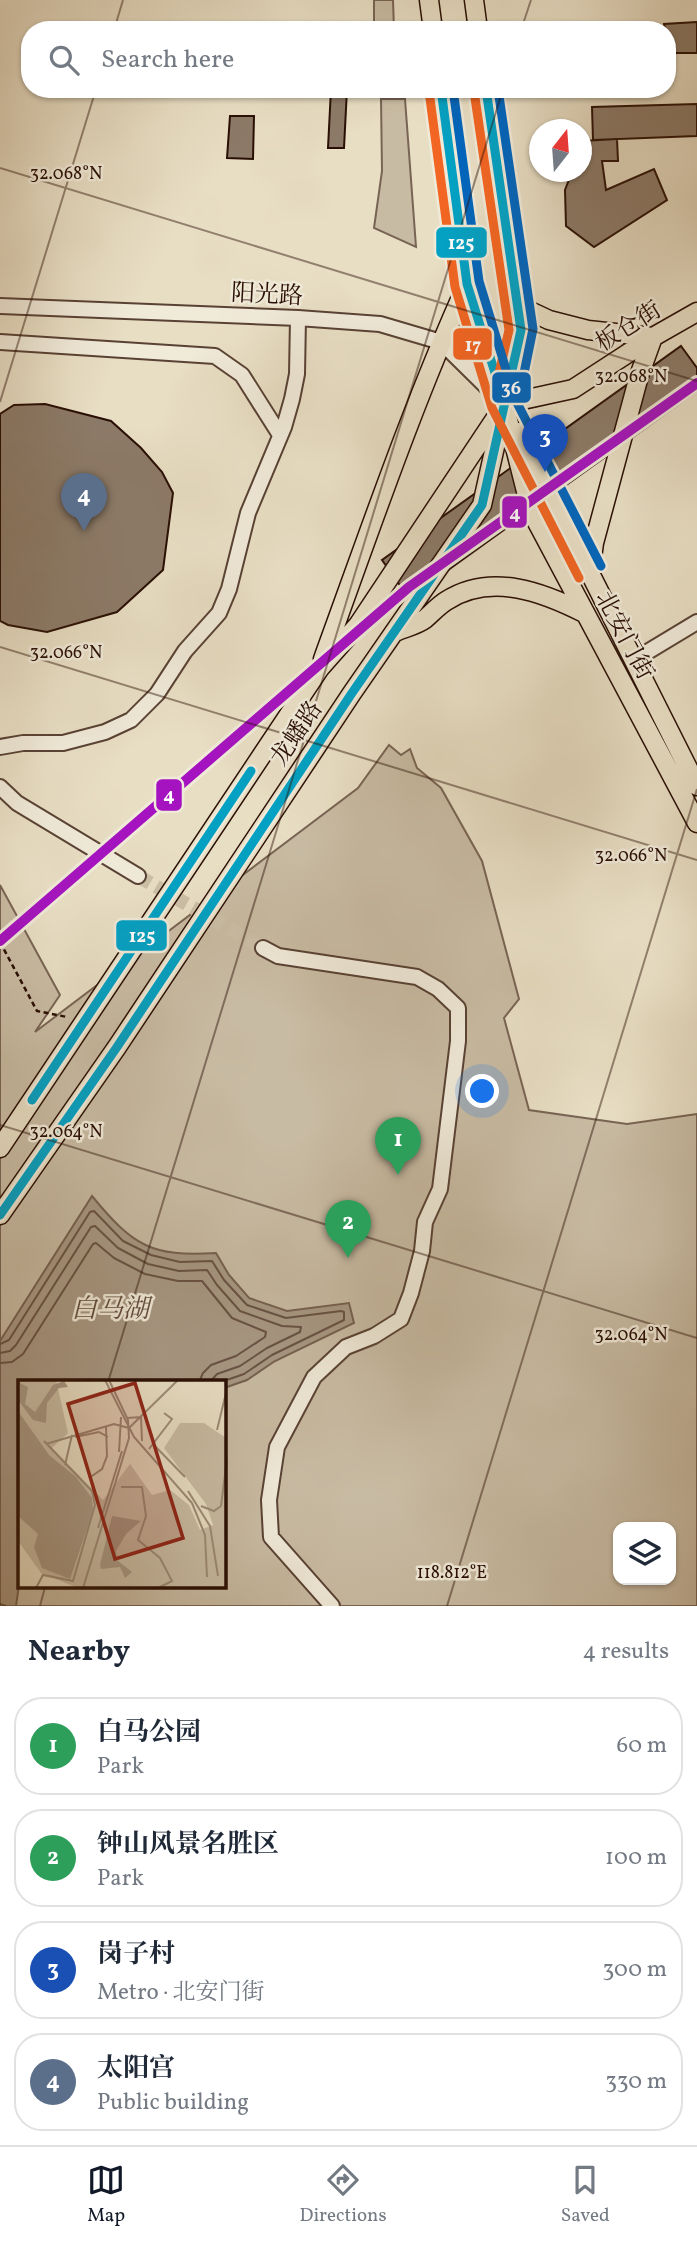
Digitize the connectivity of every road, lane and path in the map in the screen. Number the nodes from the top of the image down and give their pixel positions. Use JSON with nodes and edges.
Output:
{"nodes":[{"id":1,"x":429,"y":0,"type":"edge"},
{"id":2,"x":474,"y":0,"type":"edge"},
{"id":3,"x":432,"y":21,"type":"edge"},
{"id":4,"x":477,"y":21,"type":"edge"},
{"id":5,"x":442,"y":98,"type":"edge"},
{"id":6,"x":487,"y":98,"type":"edge"},
{"id":7,"x":467,"y":284,"type":"junction"},
{"id":8,"x":517,"y":304,"type":"junction"},
{"id":9,"x":0,"y":306,"type":"edge"},
{"id":10,"x":697,"y":312,"type":"edge"},
{"id":11,"x":298,"y":318,"type":"junction"},
{"id":12,"x":653,"y":337,"type":"junction"},
{"id":13,"x":0,"y":342,"type":"edge"},
{"id":14,"x":441,"y":342,"type":"junction"},
{"id":15,"x":504,"y":404,"type":"junction"},
{"id":16,"x":281,"y":435,"type":"junction"},
{"id":17,"x":590,"y":572,"type":"junction"},
{"id":18,"x":586,"y":614,"type":"junction"},
{"id":19,"x":694,"y":624,"type":"edge"},
{"id":20,"x":395,"y":632,"type":"junction"},
{"id":21,"x":697,"y":640,"type":"edge"},
{"id":22,"x":634,"y":660,"type":"junction"},
{"id":23,"x":320,"y":668,"type":"junction"},
{"id":24,"x":0,"y":747,"type":"edge"},
{"id":25,"x":697,"y":786,"type":"edge"},
{"id":26,"x":0,"y":787,"type":"edge"},
{"id":27,"x":697,"y":823,"type":"edge"},
{"id":28,"x":138,"y":876,"type":"tunnel mouth"},
{"id":29,"x":0,"y":942,"type":"edge"},
{"id":30,"x":263,"y":948,"type":"tunnel mouth"},
{"id":31,"x":84,"y":1021,"type":"junction"},
{"id":32,"x":0,"y":1148,"type":"edge"},
{"id":33,"x":0,"y":1215,"type":"edge"},
{"id":34,"x":332,"y":1606,"type":"edge"}],
"edges":[{"from":1,"to":3,"type":"main road"},
{"from":2,"to":4,"type":"main road"},
{"from":5,"to":7,"type":"main road","name":"龙蟠路"},
{"from":6,"to":8,"type":"main road","name":"龙蟠路"},
{"from":7,"to":14,"type":"main road"},
{"from":7,"to":15,"type":"main road","name":"龙蟠路"},
{"from":8,"to":12,"type":"main road"},
{"from":8,"to":15,"type":"main road","name":"龙蟠路"},
{"from":9,"to":11,"type":"street","name":"阳光路"},
{"from":10,"to":12,"type":"main road","name":"板仓街"},
{"from":11,"to":14,"type":"street","name":"阳光路"},
{"from":11,"to":16,"type":"street"},
{"from":12,"to":15,"type":"main road","name":"板仓街"},
{"from":12,"to":17,"type":"main road"},
{"from":13,"to":16,"type":"street"},
{"from":14,"to":15,"type":"street","name":"阳光路"},
{"from":14,"to":23,"type":"main road"},
{"from":15,"to":17,"type":"main road","name":"北安门街"},
{"from":15,"to":18,"type":"main road","name":"北安门街"},
{"from":15,"to":20,"type":"main road","name":"龙蟠路"},
{"from":15,"to":23,"type":"main road","name":"龙蟠路"},
{"from":16,"to":24,"type":"street"},
{"from":17,"to":22,"type":"main road","name":"北安门街"},
{"from":18,"to":20,"type":"main road"},
{"from":18,"to":27,"type":"main road","name":"北安门街"},
{"from":19,"to":21,"type":"street"},
{"from":19,"to":22,"type":"street"},
{"from":20,"to":33,"type":"main road","name":"龙蟠路"},
{"from":22,"to":25,"type":"main road","name":"北安门街"},
{"from":23,"to":31,"type":"main road","name":"龙蟠路"},
{"from":26,"to":28,"type":"street"},
{"from":29,"to":31,"type":"path"},
{"from":30,"to":34,"type":"street"},
{"from":31,"to":32,"type":"main road","name":"龙蟠路"}]}
